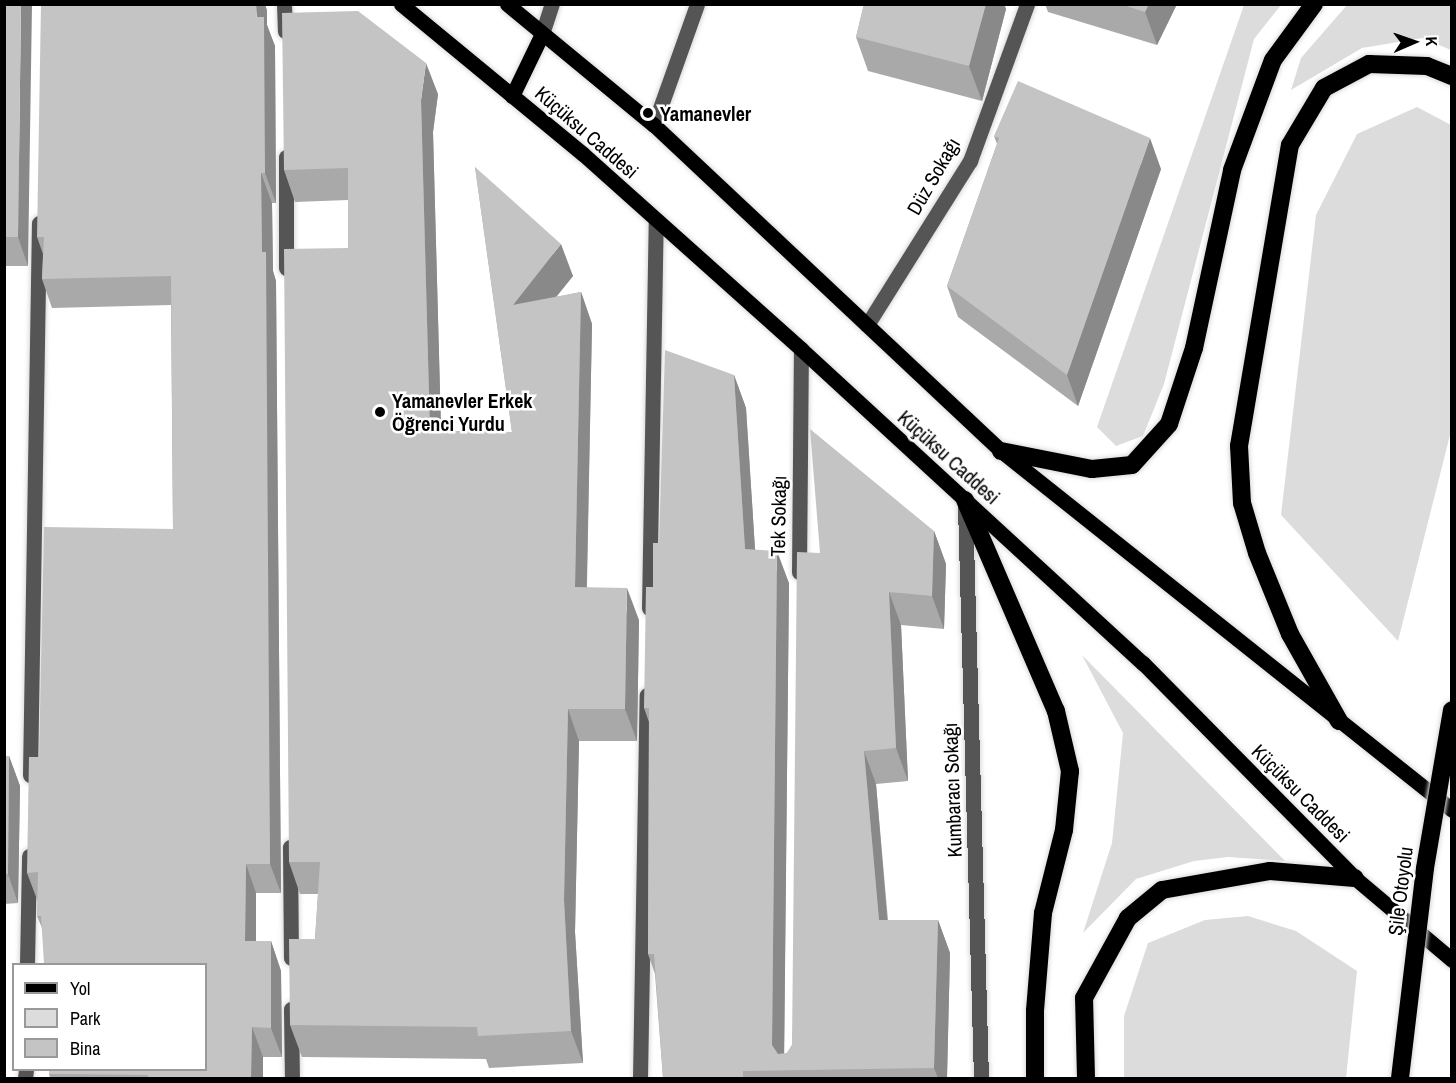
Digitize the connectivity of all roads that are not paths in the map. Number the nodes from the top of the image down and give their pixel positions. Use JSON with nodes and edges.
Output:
{"nodes":[{"id":1,"x":285,"y":4,"type":"edge"},
{"id":2,"x":401,"y":4,"type":"edge"},
{"id":3,"x":507,"y":4,"type":"edge"},
{"id":4,"x":552,"y":4,"type":"edge"},
{"id":5,"x":697,"y":4,"type":"edge"},
{"id":6,"x":1027,"y":4,"type":"edge"},
{"id":7,"x":1314,"y":4,"type":"edge"},
{"id":8,"x":542,"y":34,"type":"junction"},
{"id":9,"x":285,"y":52,"type":"edge"},
{"id":10,"x":1452,"y":76,"type":"edge"},
{"id":11,"x":512,"y":96,"type":"junction"},
{"id":12,"x":654,"y":125,"type":"junction"},
{"id":13,"x":285,"y":136,"type":"edge"},
{"id":14,"x":39,"y":206,"type":"edge"},
{"id":15,"x":656,"y":222,"type":"junction"},
{"id":16,"x":286,"y":279,"type":"edge"},
{"id":17,"x":867,"y":324,"type":"junction"},
{"id":18,"x":801,"y":349,"type":"junction"},
{"id":19,"x":1001,"y":451,"type":"junction"},
{"id":20,"x":965,"y":500,"type":"junction"},
{"id":21,"x":798,"y":588,"type":"edge"},
{"id":22,"x":648,"y":626,"type":"edge"},
{"id":23,"x":647,"y":674,"type":"edge"},
{"id":24,"x":1452,"y":710,"type":"edge"},
{"id":25,"x":1339,"y":721,"type":"junction"},
{"id":26,"x":30,"y":787,"type":"edge"},
{"id":27,"x":1452,"y":810,"type":"edge"},
{"id":28,"x":290,"y":828,"type":"edge"},
{"id":29,"x":29,"y":834,"type":"edge"},
{"id":30,"x":1355,"y":878,"type":"junction"},
{"id":31,"x":1452,"y":960,"type":"edge"},
{"id":32,"x":27,"y":963,"type":"edge"},
{"id":33,"x":291,"y":971,"type":"edge"},
{"id":34,"x":291,"y":995,"type":"edge"},
{"id":35,"x":292,"y":1078,"type":"edge"},
{"id":36,"x":639,"y":1078,"type":"edge"},
{"id":37,"x":981,"y":1078,"type":"edge"},
{"id":38,"x":1035,"y":1078,"type":"edge"},
{"id":39,"x":1086,"y":1078,"type":"edge"},
{"id":40,"x":1400,"y":1078,"type":"edge"}],
"edges":[{"from":1,"to":9,"type":"street"},
{"from":2,"to":11,"type":"main road","name":"Küçüksu Caddesi"},
{"from":3,"to":8,"type":"main road","name":"Küçüksu Caddesi"},
{"from":4,"to":8,"type":"street"},
{"from":5,"to":12,"type":"street"},
{"from":6,"to":17,"type":"street","name":"Düz Sokağı"},
{"from":7,"to":19,"type":"highway"},
{"from":8,"to":11,"type":"main road"},
{"from":8,"to":12,"type":"main road","name":"Küçüksu Caddesi"},
{"from":10,"to":25,"type":"highway"},
{"from":11,"to":15,"type":"main road","name":"Küçüksu Caddesi"},
{"from":12,"to":17,"type":"main road","name":"Küçüksu Caddesi"},
{"from":13,"to":16,"type":"street"},
{"from":14,"to":26,"type":"street"},
{"from":15,"to":18,"type":"main road","name":"Küçüksu Caddesi"},
{"from":15,"to":22,"type":"street"},
{"from":17,"to":19,"type":"main road","name":"Küçüksu Caddesi"},
{"from":18,"to":20,"type":"main road","name":"Küçüksu Caddesi"},
{"from":18,"to":21,"type":"street","name":"Tek Sokağı"},
{"from":19,"to":25,"type":"main road","name":"Küçüksu Caddesi"},
{"from":20,"to":30,"type":"main road","name":"Küçüksu Caddesi"},
{"from":20,"to":37,"type":"street","name":"Kumbaracı Sokağı"},
{"from":20,"to":38,"type":"highway"},
{"from":23,"to":36,"type":"street"},
{"from":24,"to":40,"type":"highway","name":"Şile Otoyolu","bridge":true},
{"from":25,"to":27,"type":"main road","name":"Küçüksu Caddesi"},
{"from":28,"to":33,"type":"street"},
{"from":29,"to":32,"type":"street"},
{"from":30,"to":31,"type":"main road","name":"Küçüksu Caddesi"},
{"from":30,"to":39,"type":"highway"},
{"from":34,"to":35,"type":"street"}]}
